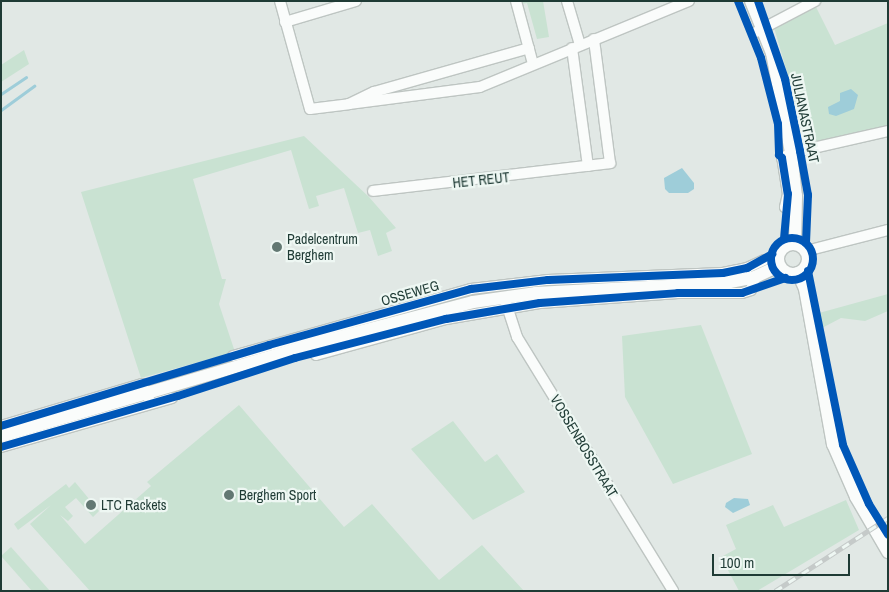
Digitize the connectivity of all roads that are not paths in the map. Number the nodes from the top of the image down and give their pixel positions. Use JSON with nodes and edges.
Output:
{"nodes":[{"id":1,"x":280,"y":1,"type":"edge"},
{"id":2,"x":356,"y":1,"type":"edge"},
{"id":3,"x":516,"y":1,"type":"edge"},
{"id":4,"x":567,"y":1,"type":"edge"},
{"id":5,"x":689,"y":1,"type":"edge"},
{"id":6,"x":742,"y":1,"type":"edge"},
{"id":7,"x":751,"y":1,"type":"edge"},
{"id":8,"x":815,"y":1,"type":"edge"},
{"id":9,"x":285,"y":22,"type":"junction"},
{"id":10,"x":759,"y":31,"type":"junction"},
{"id":11,"x":594,"y":39,"type":"junction"},
{"id":12,"x":576,"y":46,"type":"junction"},
{"id":13,"x":529,"y":48,"type":"junction"},
{"id":14,"x":534,"y":64,"type":"junction"},
{"id":15,"x":349,"y":104,"type":"junction"},
{"id":16,"x":888,"y":131,"type":"edge"},
{"id":17,"x":792,"y":153,"type":"junction"},
{"id":18,"x":588,"y":166,"type":"junction"},
{"id":19,"x":373,"y":191,"type":"dead end"},
{"id":20,"x":888,"y":230,"type":"edge"},
{"id":21,"x":795,"y":243,"type":"junction"},
{"id":22,"x":806,"y":251,"type":"junction"},
{"id":23,"x":764,"y":260,"type":"dead end"},
{"id":24,"x":779,"y":266,"type":"junction"},
{"id":25,"x":798,"y":273,"type":"junction"},
{"id":26,"x":738,"y":276,"type":"junction"},
{"id":27,"x":755,"y":277,"type":"junction"},
{"id":28,"x":506,"y":302,"type":"junction"},
{"id":29,"x":234,"y":356,"type":"dead end"},
{"id":30,"x":248,"y":357,"type":"junction"},
{"id":31,"x":149,"y":397,"type":"junction"},
{"id":32,"x":172,"y":398,"type":"dead end"},
{"id":33,"x":74,"y":409,"type":"junction"},
{"id":34,"x":1,"y":426,"type":"edge"},
{"id":35,"x":1,"y":436,"type":"edge"},
{"id":36,"x":1,"y":446,"type":"edge"},
{"id":37,"x":888,"y":552,"type":"edge"},
{"id":38,"x":673,"y":591,"type":"edge"}],
"edges":[{"from":1,"to":9,"type":"street"},
{"from":2,"to":9,"type":"street"},
{"from":3,"to":13,"type":"street"},
{"from":4,"to":12,"type":"street"},
{"from":5,"to":11,"type":"street"},
{"from":6,"to":10,"type":"street","name":"JULIANASTRAAT"},
{"from":7,"to":10,"type":"street","name":"JULIANASTRAAT"},
{"from":8,"to":10,"type":"street"},
{"from":9,"to":15,"type":"street"},
{"from":10,"to":17,"type":"street","name":"JULIANASTRAAT"},
{"from":11,"to":12,"type":"street"},
{"from":11,"to":18,"type":"street","name":"HET REUT"},
{"from":12,"to":14,"type":"street"},
{"from":12,"to":18,"type":"street"},
{"from":13,"to":14,"type":"street"},
{"from":13,"to":15,"type":"street"},
{"from":14,"to":15,"type":"street"},
{"from":16,"to":17,"type":"street"},
{"from":17,"to":21,"type":"street","name":"JULIANASTRAAT"},
{"from":18,"to":19,"type":"street","name":"HET REUT"},
{"from":20,"to":22,"type":"street"},
{"from":21,"to":22,"type":"street"},
{"from":21,"to":24,"type":"street"},
{"from":22,"to":25,"type":"street"},
{"from":23,"to":26,"type":"street","name":"OSSEWEG"},
{"from":24,"to":25,"type":"street"},
{"from":24,"to":27,"type":"street","name":"OSSEWEG"},
{"from":25,"to":37,"type":"street"},
{"from":26,"to":27,"type":"street","name":"OSSEWEG"},
{"from":26,"to":28,"type":"street","name":"OSSEWEG"},
{"from":26,"to":30,"type":"street","name":"OSSEWEG"},
{"from":27,"to":28,"type":"street","name":"OSSEWEG"},
{"from":28,"to":30,"type":"street","name":"OSSEWEG"},
{"from":28,"to":38,"type":"street","name":"VOSSENBOSSTRAAT"},
{"from":29,"to":30,"type":"street","name":"OSSEWEG"},
{"from":30,"to":31,"type":"street","name":"OSSEWEG"},
{"from":31,"to":32,"type":"street","name":"OSSEWEG"},
{"from":31,"to":33,"type":"street","name":"OSSEWEG"},
{"from":31,"to":36,"type":"street","name":"OSSEWEG"},
{"from":33,"to":34,"type":"street","name":"OSSEWEG"},
{"from":33,"to":35,"type":"street","name":"OSSEWEG"}]}
